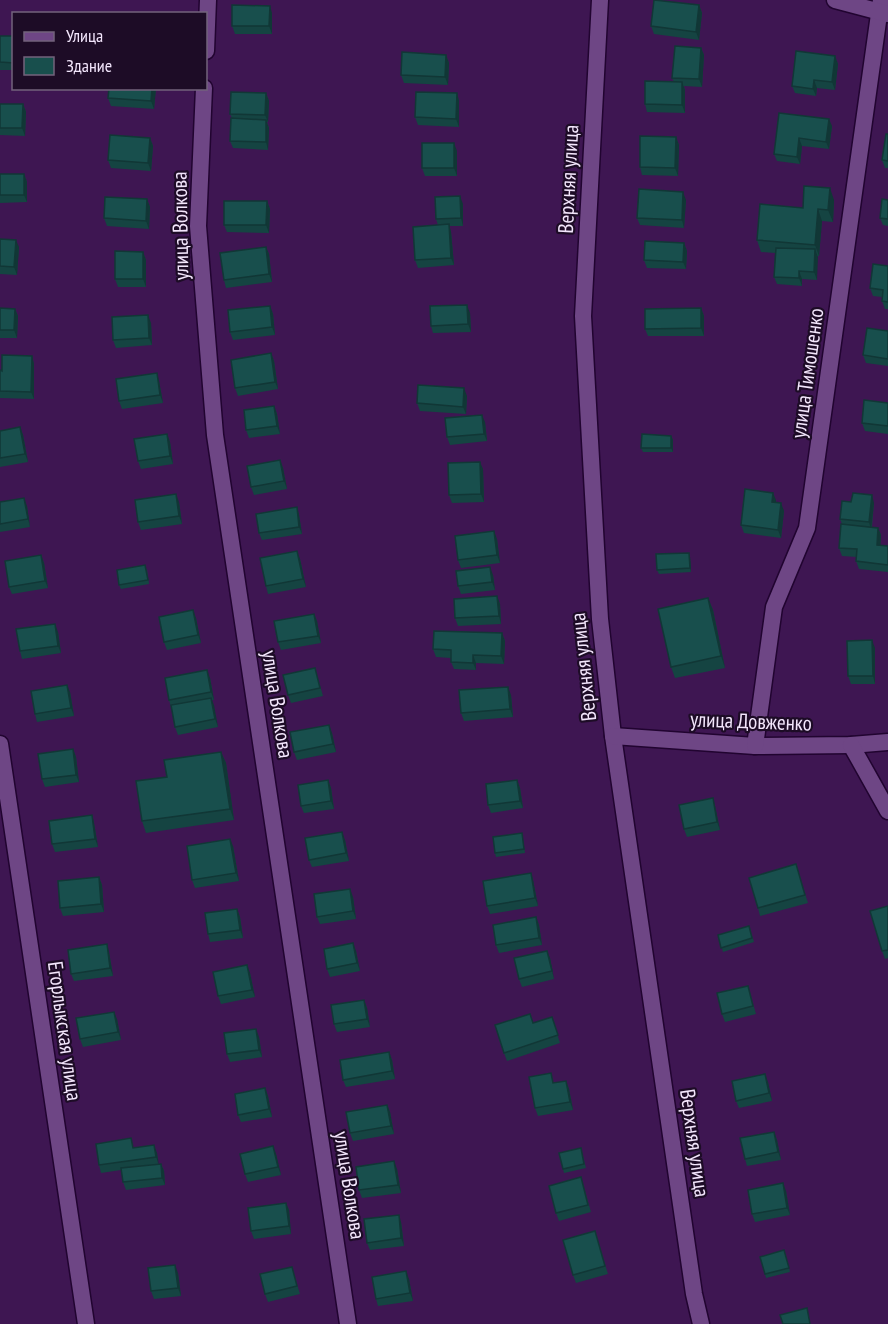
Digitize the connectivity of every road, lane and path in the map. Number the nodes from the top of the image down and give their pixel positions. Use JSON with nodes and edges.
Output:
{"nodes":[{"id":1,"x":208,"y":0,"type":"edge"},
{"id":2,"x":600,"y":0,"type":"edge"},
{"id":3,"x":835,"y":0,"type":"edge"},
{"id":4,"x":883,"y":9,"type":"edge"},
{"id":5,"x":207,"y":26,"type":"edge"},
{"id":6,"x":204,"y":90,"type":"edge"},
{"id":7,"x":613,"y":736,"type":"junction"},
{"id":8,"x":888,"y":742,"type":"edge"},
{"id":9,"x":0,"y":744,"type":"edge"},
{"id":10,"x":851,"y":745,"type":"junction"},
{"id":11,"x":755,"y":746,"type":"junction"},
{"id":12,"x":888,"y":811,"type":"edge"},
{"id":13,"x":86,"y":1324,"type":"edge"},
{"id":14,"x":348,"y":1324,"type":"edge"},
{"id":15,"x":701,"y":1324,"type":"edge"}],
"edges":[{"from":1,"to":5,"type":"street"},
{"from":2,"to":7,"type":"street","name":"Верхняя улица"},
{"from":3,"to":4,"type":"street"},
{"from":4,"to":11,"type":"street","name":"улица Тимошенко"},
{"from":6,"to":14,"type":"street","name":"улица Волкова"},
{"from":7,"to":11,"type":"street","name":"улица Довженко"},
{"from":7,"to":15,"type":"street","name":"Верхняя улица"},
{"from":8,"to":10,"type":"street","name":"улица Довженко"},
{"from":9,"to":13,"type":"street","name":"Егорлыкская улица"},
{"from":10,"to":11,"type":"street","name":"улица Довженко"},
{"from":10,"to":12,"type":"street"}]}
